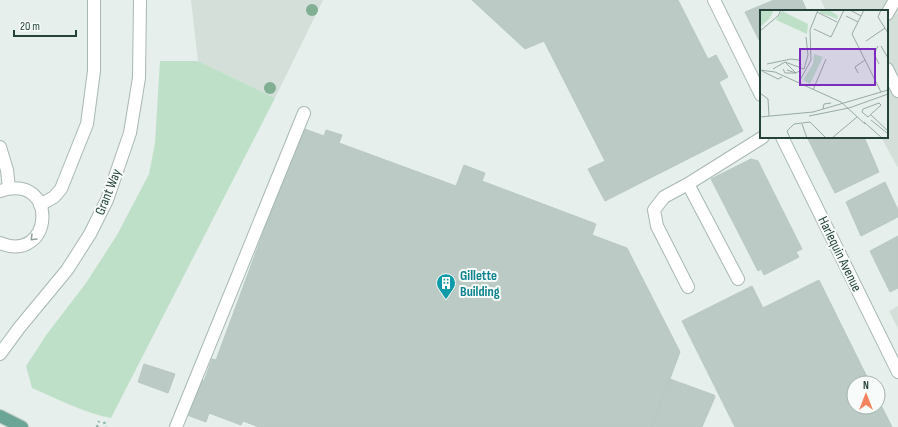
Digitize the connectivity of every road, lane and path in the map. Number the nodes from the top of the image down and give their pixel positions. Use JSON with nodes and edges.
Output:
{"nodes":[{"id":1,"x":94,"y":0,"type":"edge"},
{"id":2,"x":140,"y":0,"type":"edge"},
{"id":3,"x":714,"y":0,"type":"edge"},
{"id":4,"x":895,"y":0,"type":"edge"},
{"id":5,"x":888,"y":12,"type":"edge"},
{"id":6,"x":888,"y":70,"type":"edge"},
{"id":7,"x":898,"y":91,"type":"edge"},
{"id":8,"x":760,"y":93,"type":"edge"},
{"id":9,"x":304,"y":113,"type":"dead end"},
{"id":10,"x":762,"y":138,"type":"edge"},
{"id":11,"x":782,"y":138,"type":"edge"},
{"id":12,"x":0,"y":147,"type":"edge"},
{"id":13,"x":688,"y":184,"type":"junction"},
{"id":14,"x":5,"y":190,"type":"edge"},
{"id":15,"x":40,"y":205,"type":"junction"},
{"id":16,"x":3,"y":248,"type":"edge"},
{"id":17,"x":738,"y":279,"type":"dead end"},
{"id":18,"x":688,"y":287,"type":"dead end"},
{"id":19,"x":0,"y":354,"type":"edge"},
{"id":20,"x":898,"y":372,"type":"edge"},
{"id":21,"x":0,"y":416,"type":"edge"},
{"id":22,"x":99,"y":421,"type":"dead end"},
{"id":23,"x":104,"y":422,"type":"dead end"},
{"id":24,"x":22,"y":427,"type":"edge"},
{"id":25,"x":97,"y":427,"type":"edge"},
{"id":26,"x":106,"y":427,"type":"edge"},
{"id":27,"x":176,"y":427,"type":"edge"}],
"edges":[{"from":1,"to":15,"type":"street"},
{"from":2,"to":19,"type":"street","name":"Grant Way"},
{"from":3,"to":8,"type":"street"},
{"from":4,"to":5,"type":"street"},
{"from":6,"to":7,"type":"street"},
{"from":9,"to":27,"type":"street"},
{"from":10,"to":13,"type":"street"},
{"from":11,"to":20,"type":"street","name":"Harlequin Avenue"},
{"from":12,"to":14,"type":"street"},
{"from":13,"to":17,"type":"street"},
{"from":13,"to":18,"type":"street"},
{"from":14,"to":15,"type":"street"},
{"from":15,"to":16,"type":"street","one_way":true},
{"from":21,"to":24,"type":"main road"},
{"from":22,"to":25,"type":"path"},
{"from":23,"to":26,"type":"path"}]}
